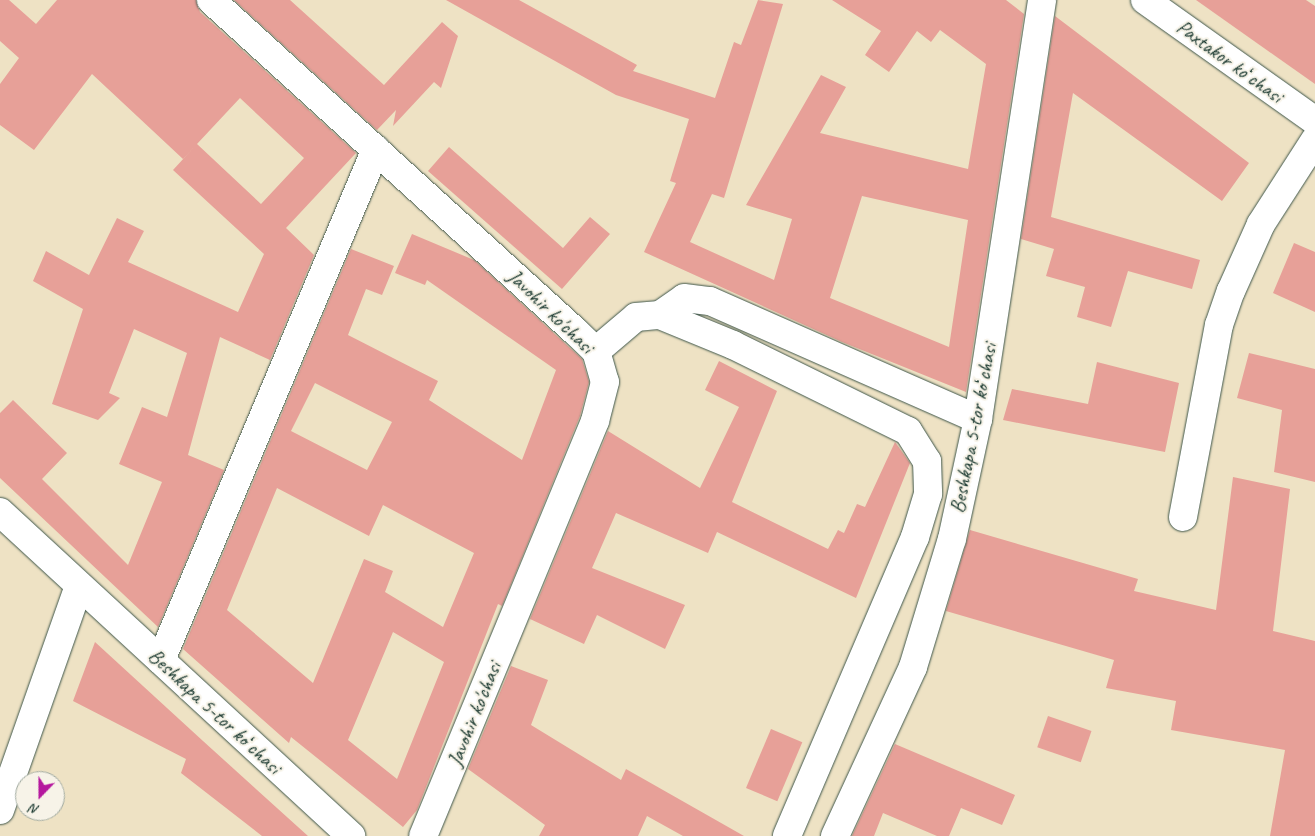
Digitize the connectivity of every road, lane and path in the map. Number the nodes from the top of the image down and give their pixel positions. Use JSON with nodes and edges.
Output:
{"nodes":[{"id":1,"x":210,"y":0,"type":"edge"},
{"id":2,"x":1042,"y":0,"type":"edge"},
{"id":3,"x":1145,"y":0,"type":"edge"},
{"id":4,"x":1315,"y":122,"type":"edge"},
{"id":5,"x":1315,"y":140,"type":"edge"},
{"id":6,"x":376,"y":149,"type":"junction"},
{"id":7,"x":660,"y":315,"type":"junction"},
{"id":8,"x":596,"y":351,"type":"junction"},
{"id":9,"x":978,"y":419,"type":"junction"},
{"id":10,"x":0,"y":512,"type":"edge"},
{"id":11,"x":1183,"y":517,"type":"dead end"},
{"id":12,"x":78,"y":588,"type":"junction"},
{"id":13,"x":161,"y":660,"type":"junction"},
{"id":14,"x":0,"y":810,"type":"edge"},
{"id":15,"x":351,"y":836,"type":"edge"},
{"id":16,"x":423,"y":836,"type":"edge"},
{"id":17,"x":786,"y":836,"type":"edge"},
{"id":18,"x":835,"y":836,"type":"edge"}],
"edges":[{"from":1,"to":6,"type":"street","name":"Javohir ko'chasi"},
{"from":2,"to":9,"type":"street","name":"Beshkapa 5-tor koʻchasi"},
{"from":3,"to":4,"type":"street","name":"Paxtakor koʻchasi"},
{"from":5,"to":11,"type":"street"},
{"from":6,"to":8,"type":"street","name":"Javohir ko'chasi"},
{"from":6,"to":13,"type":"street"},
{"from":7,"to":8,"type":"street"},
{"from":7,"to":9,"type":"street"},
{"from":7,"to":17,"type":"street"},
{"from":8,"to":16,"type":"street","name":"Javohir ko'chasi"},
{"from":9,"to":18,"type":"street","name":"Beshkapa 5-tor koʻchasi"},
{"from":10,"to":12,"type":"street","name":"Beshkapa 5-tor koʻchasi"},
{"from":12,"to":13,"type":"street","name":"Beshkapa 5-tor koʻchasi"},
{"from":12,"to":14,"type":"street"},
{"from":13,"to":15,"type":"street","name":"Beshkapa 5-tor koʻchasi"}]}
